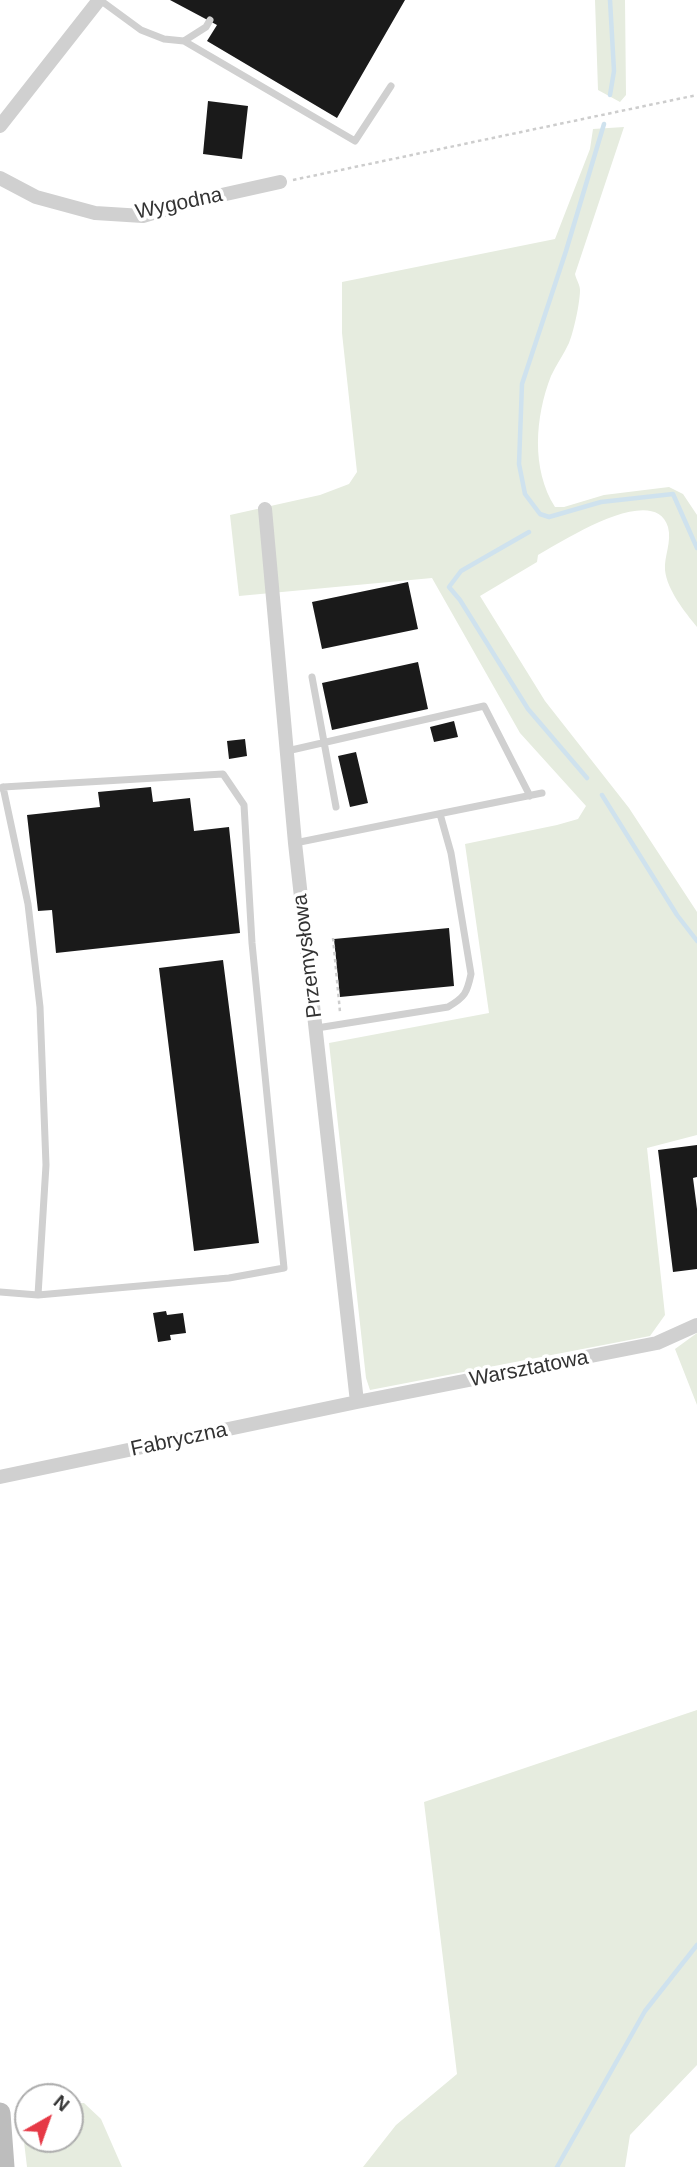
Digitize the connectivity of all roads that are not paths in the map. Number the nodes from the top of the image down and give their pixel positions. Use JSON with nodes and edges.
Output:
{"nodes":[{"id":1,"x":99,"y":0,"type":"edge"},
{"id":2,"x":210,"y":20,"type":"dead end"},
{"id":3,"x":184,"y":41,"type":"junction"},
{"id":4,"x":391,"y":86,"type":"dead end"},
{"id":5,"x":0,"y":127,"type":"edge"},
{"id":6,"x":0,"y":178,"type":"edge"},
{"id":7,"x":281,"y":182,"type":"road end"},
{"id":8,"x":265,"y":509,"type":"dead end"},
{"id":9,"x":312,"y":677,"type":"dead end"},
{"id":10,"x":326,"y":742,"type":"junction"},
{"id":11,"x":287,"y":751,"type":"junction"},
{"id":12,"x":1,"y":788,"type":"edge"},
{"id":13,"x":542,"y":793,"type":"dead end"},
{"id":14,"x":530,"y":796,"type":"junction"},
{"id":15,"x":336,"y":807,"type":"dead end"},
{"id":16,"x":440,"y":814,"type":"junction"},
{"id":17,"x":295,"y":844,"type":"junction"},
{"id":18,"x":317,"y":1028,"type":"junction"},
{"id":19,"x":0,"y":1292,"type":"edge"},
{"id":20,"x":38,"y":1295,"type":"junction"},
{"id":21,"x":697,"y":1325,"type":"edge"},
{"id":22,"x":357,"y":1402,"type":"junction"},
{"id":23,"x":0,"y":1477,"type":"edge"},
{"id":24,"x":0,"y":2113,"type":"edge"},
{"id":25,"x":4,"y":2167,"type":"edge"}],
"edges":[{"from":1,"to":3,"type":"lane"},
{"from":1,"to":5,"type":"street"},
{"from":2,"to":3,"type":"lane"},
{"from":3,"to":4,"type":"lane"},
{"from":6,"to":7,"type":"street","name":"Wygodna"},
{"from":8,"to":11,"type":"street","name":"Przemysłowa"},
{"from":9,"to":10,"type":"lane"},
{"from":10,"to":11,"type":"lane"},
{"from":10,"to":14,"type":"lane"},
{"from":10,"to":15,"type":"lane"},
{"from":11,"to":17,"type":"street","name":"Przemysłowa"},
{"from":12,"to":20,"type":"lane"},
{"from":12,"to":20,"type":"lane"},
{"from":13,"to":14,"type":"lane"},
{"from":14,"to":16,"type":"lane"},
{"from":16,"to":17,"type":"lane"},
{"from":16,"to":18,"type":"lane"},
{"from":17,"to":18,"type":"street","name":"Przemysłowa"},
{"from":18,"to":22,"type":"street","name":"Przemysłowa"},
{"from":19,"to":20,"type":"lane"},
{"from":21,"to":22,"type":"street","name":"Warsztatowa"},
{"from":22,"to":23,"type":"street","name":"Fabryczna"},
{"from":24,"to":25,"type":"main road"}]}
